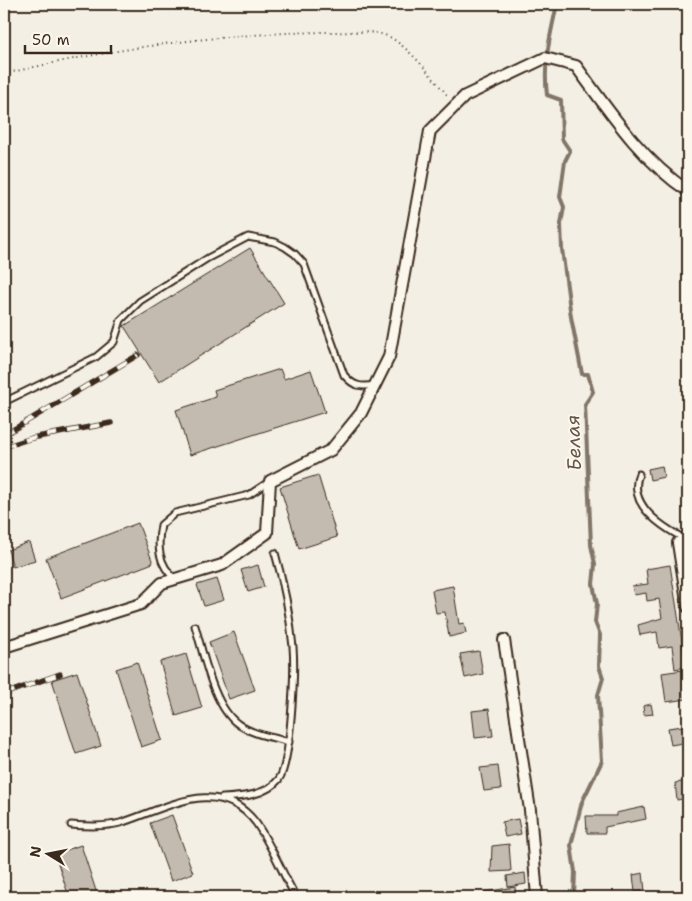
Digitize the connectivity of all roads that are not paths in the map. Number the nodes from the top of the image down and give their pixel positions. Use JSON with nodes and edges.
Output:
{"nodes":[{"id":1,"x":688,"y":191,"type":"edge"},
{"id":2,"x":375,"y":384,"type":"junction"},
{"id":3,"x":4,"y":402,"type":"edge"},
{"id":4,"x":639,"y":474,"type":"dead end"},
{"id":5,"x":270,"y":481,"type":"junction"},
{"id":6,"x":687,"y":538,"type":"edge"},
{"id":7,"x":274,"y":554,"type":"dead end"},
{"id":8,"x":175,"y":579,"type":"junction"},
{"id":9,"x":688,"y":608,"type":"edge"},
{"id":10,"x":196,"y":626,"type":"dead end"},
{"id":11,"x":504,"y":640,"type":"dead end"},
{"id":12,"x":4,"y":647,"type":"edge"},
{"id":13,"x":290,"y":742,"type":"junction"},
{"id":14,"x":222,"y":798,"type":"junction"},
{"id":15,"x":71,"y":825,"type":"dead end"},
{"id":16,"x":296,"y":897,"type":"edge"},
{"id":17,"x":537,"y":897,"type":"edge"}],
"edges":[{"from":1,"to":2,"type":"street"},
{"from":2,"to":3,"type":"lane"},
{"from":2,"to":5,"type":"street"},
{"from":4,"to":6,"type":"lane"},
{"from":5,"to":8,"type":"street"},
{"from":5,"to":8,"type":"lane"},
{"from":6,"to":9,"type":"street"},
{"from":7,"to":13,"type":"lane"},
{"from":8,"to":12,"type":"street"},
{"from":10,"to":13,"type":"lane"},
{"from":11,"to":17,"type":"street"},
{"from":13,"to":14,"type":"lane"},
{"from":14,"to":15,"type":"lane"},
{"from":14,"to":16,"type":"lane"}]}
